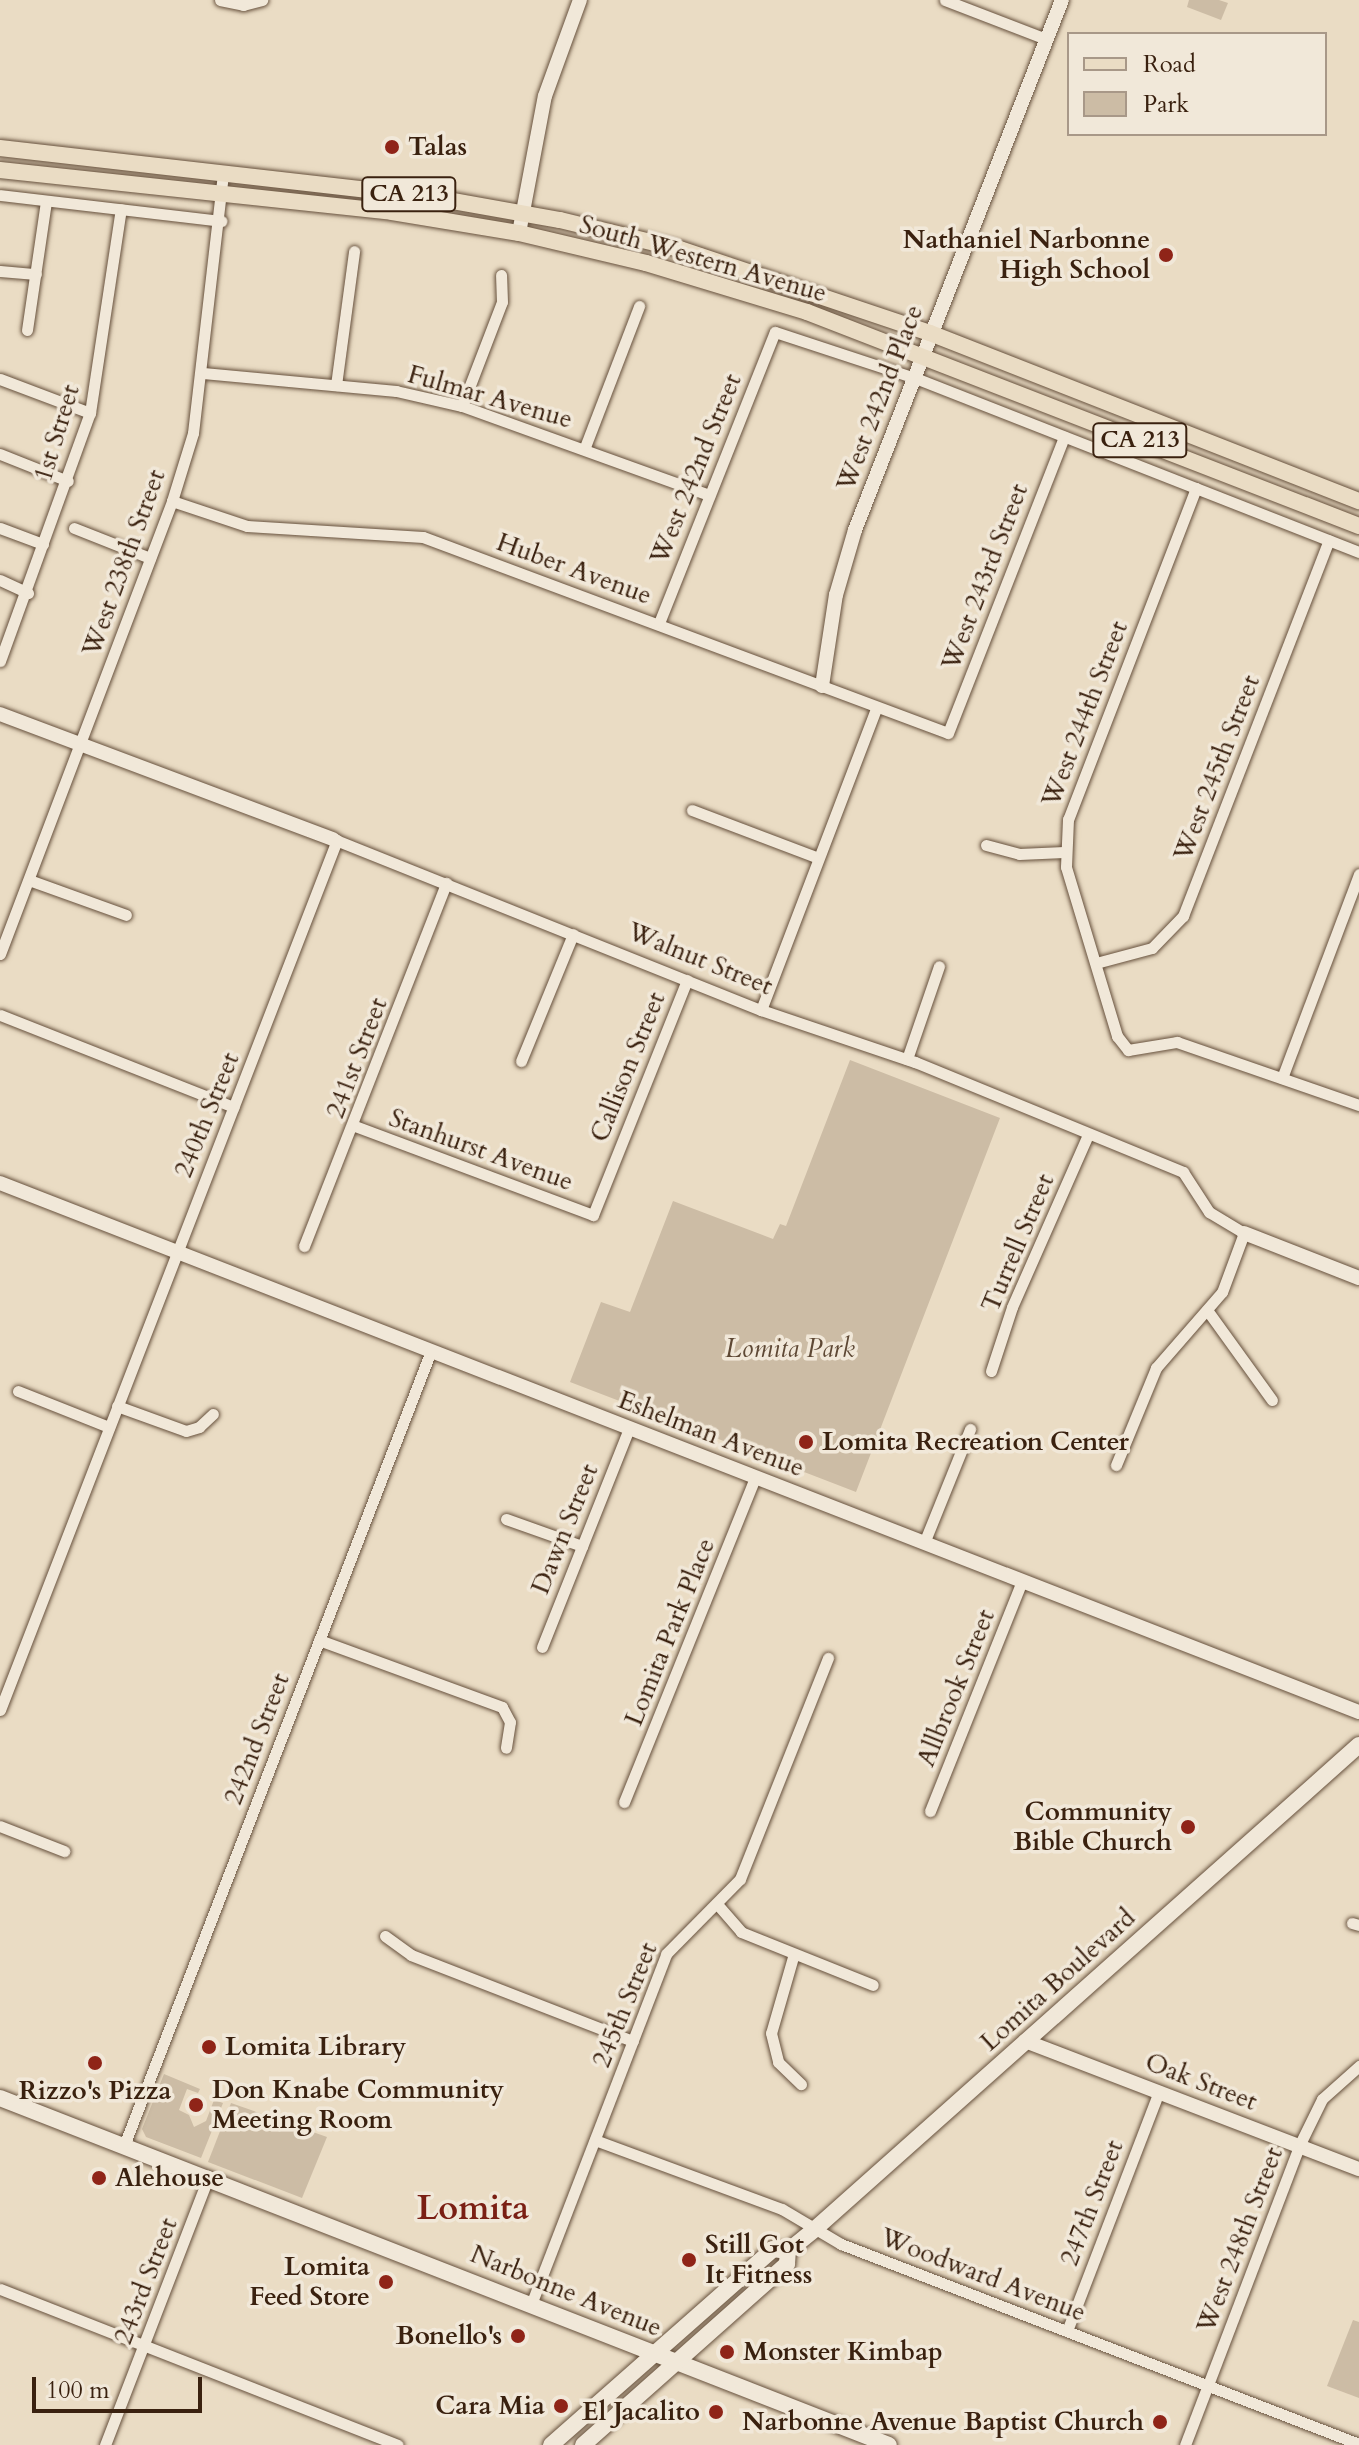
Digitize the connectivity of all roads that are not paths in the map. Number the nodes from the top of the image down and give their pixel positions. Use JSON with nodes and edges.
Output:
{"nodes":[{"id":1,"x":220,"y":0,"type":"edge"},
{"id":2,"x":580,"y":0,"type":"edge"},
{"id":3,"x":945,"y":0,"type":"edge"},
{"id":4,"x":1062,"y":0,"type":"edge"},
{"id":5,"x":261,"y":1,"type":"edge"},
{"id":6,"x":1046,"y":39,"type":"junction"},
{"id":7,"x":0,"y":148,"type":"edge"},
{"id":8,"x":0,"y":170,"type":"edge"},
{"id":9,"x":223,"y":172,"type":"junction"},
{"id":10,"x":0,"y":195,"type":"edge"},
{"id":11,"x":223,"y":195,"type":"junction"},
{"id":12,"x":46,"y":202,"type":"junction"},
{"id":13,"x":121,"y":209,"type":"junction"},
{"id":14,"x":523,"y":213,"type":"junction"},
{"id":15,"x":221,"y":221,"type":"junction"},
{"id":16,"x":519,"y":233,"type":"junction"},
{"id":17,"x":354,"y":251,"type":"dead end"},
{"id":18,"x":0,"y":271,"type":"edge"},
{"id":19,"x":36,"y":274,"type":"junction"},
{"id":20,"x":501,"y":275,"type":"dead end"},
{"id":21,"x":639,"y":306,"type":"dead end"},
{"id":22,"x":27,"y":330,"type":"dead end"},
{"id":23,"x":775,"y":332,"type":"joint"},
{"id":24,"x":930,"y":333,"type":"junction"},
{"id":25,"x":921,"y":355,"type":"junction"},
{"id":26,"x":203,"y":373,"type":"junction"},
{"id":27,"x":915,"y":378,"type":"junction"},
{"id":28,"x":0,"y":379,"type":"edge"},
{"id":29,"x":336,"y":385,"type":"junction"},
{"id":30,"x":462,"y":406,"type":"junction"},
{"id":31,"x":90,"y":413,"type":"junction"},
{"id":32,"x":1064,"y":437,"type":"junction"},
{"id":33,"x":585,"y":447,"type":"junction"},
{"id":34,"x":0,"y":454,"type":"edge"},
{"id":35,"x":68,"y":481,"type":"junction"},
{"id":36,"x":1196,"y":488,"type":"junction"},
{"id":37,"x":709,"y":495,"type":"junction"},
{"id":38,"x":172,"y":501,"type":"junction"},
{"id":39,"x":1359,"y":501,"type":"edge"},
{"id":40,"x":1359,"y":526,"type":"edge"},
{"id":41,"x":0,"y":528,"type":"edge"},
{"id":42,"x":74,"y":528,"type":"dead end"},
{"id":43,"x":1329,"y":540,"type":"junction"},
{"id":44,"x":43,"y":544,"type":"junction"},
{"id":45,"x":1359,"y":552,"type":"edge"},
{"id":46,"x":150,"y":558,"type":"junction"},
{"id":47,"x":0,"y":580,"type":"edge"},
{"id":48,"x":28,"y":593,"type":"junction"},
{"id":49,"x":659,"y":623,"type":"junction"},
{"id":50,"x":0,"y":661,"type":"edge"},
{"id":51,"x":822,"y":686,"type":"junction"},
{"id":52,"x":877,"y":707,"type":"junction"},
{"id":53,"x":0,"y":714,"type":"edge"},
{"id":54,"x":948,"y":733,"type":"joint"},
{"id":55,"x":79,"y":746,"type":"junction"},
{"id":56,"x":692,"y":810,"type":"dead end"},
{"id":57,"x":335,"y":839,"type":"junction"},
{"id":58,"x":986,"y":845,"type":"dead end"},
{"id":59,"x":1064,"y":852,"type":"junction"},
{"id":60,"x":816,"y":857,"type":"junction"},
{"id":61,"x":1359,"y":874,"type":"edge"},
{"id":62,"x":29,"y":880,"type":"junction"},
{"id":63,"x":446,"y":883,"type":"junction"},
{"id":64,"x":126,"y":915,"type":"dead end"},
{"id":65,"x":573,"y":934,"type":"junction"},
{"id":66,"x":0,"y":954,"type":"edge"},
{"id":67,"x":1096,"y":963,"type":"junction"},
{"id":68,"x":939,"y":966,"type":"dead end"},
{"id":69,"x":687,"y":980,"type":"junction"},
{"id":70,"x":761,"y":1010,"type":"junction"},
{"id":71,"x":0,"y":1015,"type":"edge"},
{"id":72,"x":907,"y":1059,"type":"junction"},
{"id":73,"x":521,"y":1061,"type":"dead end"},
{"id":74,"x":1282,"y":1078,"type":"junction"},
{"id":75,"x":1359,"y":1105,"type":"edge"},
{"id":76,"x":234,"y":1107,"type":"junction"},
{"id":77,"x":355,"y":1126,"type":"junction"},
{"id":78,"x":1088,"y":1135,"type":"junction"},
{"id":79,"x":0,"y":1183,"type":"edge"},
{"id":80,"x":593,"y":1215,"type":"joint"},
{"id":81,"x":1244,"y":1233,"type":"junction"},
{"id":82,"x":304,"y":1246,"type":"dead end"},
{"id":83,"x":176,"y":1251,"type":"junction"},
{"id":84,"x":1359,"y":1278,"type":"edge"},
{"id":85,"x":1207,"y":1310,"type":"junction"},
{"id":86,"x":431,"y":1351,"type":"junction"},
{"id":87,"x":991,"y":1371,"type":"dead end"},
{"id":88,"x":18,"y":1391,"type":"dead end"},
{"id":89,"x":1272,"y":1400,"type":"dead end"},
{"id":90,"x":117,"y":1406,"type":"junction"},
{"id":91,"x":213,"y":1414,"type":"dead end"},
{"id":92,"x":109,"y":1427,"type":"junction"},
{"id":93,"x":629,"y":1428,"type":"junction"},
{"id":94,"x":970,"y":1429,"type":"dead end"},
{"id":95,"x":1116,"y":1465,"type":"dead end"},
{"id":96,"x":755,"y":1477,"type":"junction"},
{"id":97,"x":506,"y":1519,"type":"dead end"},
{"id":98,"x":924,"y":1543,"type":"junction"},
{"id":99,"x":582,"y":1546,"type":"junction"},
{"id":100,"x":1022,"y":1581,"type":"junction"},
{"id":101,"x":319,"y":1640,"type":"junction"},
{"id":102,"x":542,"y":1647,"type":"dead end"},
{"id":103,"x":828,"y":1658,"type":"dead end"},
{"id":104,"x":0,"y":1710,"type":"edge"},
{"id":105,"x":1359,"y":1712,"type":"edge"},
{"id":106,"x":1359,"y":1745,"type":"edge"},
{"id":107,"x":506,"y":1748,"type":"dead end"},
{"id":108,"x":624,"y":1802,"type":"dead end"},
{"id":109,"x":930,"y":1811,"type":"dead end"},
{"id":110,"x":0,"y":1826,"type":"edge"},
{"id":111,"x":64,"y":1851,"type":"dead end"},
{"id":112,"x":717,"y":1904,"type":"junction"},
{"id":113,"x":385,"y":1936,"type":"dead end"},
{"id":114,"x":793,"y":1957,"type":"junction"},
{"id":115,"x":873,"y":1985,"type":"dead end"},
{"id":116,"x":633,"y":2041,"type":"junction"},
{"id":117,"x":1025,"y":2041,"type":"junction"},
{"id":118,"x":1359,"y":2066,"type":"edge"},
{"id":119,"x":801,"y":2084,"type":"dead end"},
{"id":120,"x":1159,"y":2091,"type":"junction"},
{"id":121,"x":0,"y":2098,"type":"edge"},
{"id":122,"x":595,"y":2140,"type":"junction"},
{"id":123,"x":125,"y":2143,"type":"junction"},
{"id":124,"x":1299,"y":2146,"type":"junction"},
{"id":125,"x":1359,"y":2169,"type":"edge"},
{"id":126,"x":209,"y":2176,"type":"junction"},
{"id":127,"x":815,"y":2229,"type":"junction"},
{"id":128,"x":788,"y":2251,"type":"junction"},
{"id":129,"x":0,"y":2289,"type":"edge"},
{"id":130,"x":532,"y":2302,"type":"junction"},
{"id":131,"x":1067,"y":2331,"type":"junction"},
{"id":132,"x":145,"y":2346,"type":"junction"},
{"id":133,"x":654,"y":2354,"type":"junction"},
{"id":134,"x":677,"y":2363,"type":"junction"},
{"id":135,"x":1208,"y":2386,"type":"junction"},
{"id":136,"x":1359,"y":2444,"type":"edge"},
{"id":137,"x":105,"y":2445,"type":"edge"},
{"id":138,"x":398,"y":2445,"type":"edge"},
{"id":139,"x":551,"y":2445,"type":"edge"},
{"id":140,"x":583,"y":2445,"type":"edge"},
{"id":141,"x":889,"y":2445,"type":"edge"},
{"id":142,"x":1185,"y":2445,"type":"edge"}],
"edges":[{"from":1,"to":5,"type":"street"},
{"from":2,"to":14,"type":"street"},
{"from":3,"to":6,"type":"street"},
{"from":4,"to":6,"type":"street","name":"West 242nd Place"},
{"from":6,"to":24,"type":"street","name":"West 242nd Place"},
{"from":7,"to":9,"type":"main road","name":"South Western Avenue","number":"CA 213"},
{"from":8,"to":11,"type":"main road","name":"South Western Avenue","number":"CA 213"},
{"from":9,"to":11,"type":"street","name":"West 238th Street"},
{"from":9,"to":14,"type":"main road","name":"South Western Avenue","number":"CA 213"},
{"from":10,"to":12,"type":"street"},
{"from":11,"to":15,"type":"street","name":"West 238th Street"},
{"from":11,"to":16,"type":"main road","name":"South Western Avenue","number":"CA 213"},
{"from":12,"to":13,"type":"street"},
{"from":12,"to":19,"type":"street"},
{"from":13,"to":15,"type":"street"},
{"from":13,"to":31,"type":"street","name":"1st Street"},
{"from":14,"to":16,"type":"street"},
{"from":14,"to":24,"type":"main road","name":"South Western Avenue","number":"CA 213"},
{"from":15,"to":26,"type":"street","name":"West 238th Street"},
{"from":16,"to":25,"type":"main road","name":"South Western Avenue","number":"CA 213"},
{"from":17,"to":29,"type":"street"},
{"from":18,"to":19,"type":"street"},
{"from":19,"to":22,"type":"street"},
{"from":20,"to":30,"type":"street"},
{"from":21,"to":33,"type":"street"},
{"from":23,"to":27,"type":"street","name":"South Western Avenue"},
{"from":23,"to":37,"type":"street","name":"West 242nd Street"},
{"from":24,"to":25,"type":"street","name":"West 242nd Place"},
{"from":24,"to":39,"type":"main road","name":"South Western Avenue","number":"CA 213"},
{"from":25,"to":27,"type":"street","name":"West 242nd Place"},
{"from":25,"to":40,"type":"main road","name":"South Western Avenue","number":"CA 213"},
{"from":26,"to":29,"type":"street","name":"Fulmar Avenue"},
{"from":26,"to":38,"type":"street","name":"West 238th Street"},
{"from":27,"to":32,"type":"street","name":"South Western Avenue"},
{"from":27,"to":51,"type":"street","name":"West 242nd Place"},
{"from":28,"to":31,"type":"street"},
{"from":29,"to":30,"type":"street","name":"Fulmar Avenue"},
{"from":30,"to":33,"type":"street","name":"Fulmar Avenue"},
{"from":31,"to":35,"type":"street","name":"1st Street"},
{"from":32,"to":36,"type":"street","name":"South Western Avenue"},
{"from":32,"to":54,"type":"street","name":"West 243rd Street"},
{"from":33,"to":37,"type":"street","name":"Fulmar Avenue"},
{"from":34,"to":35,"type":"street"},
{"from":35,"to":44,"type":"street","name":"1st Street"},
{"from":36,"to":43,"type":"street","name":"South Western Avenue"},
{"from":36,"to":59,"type":"street","name":"West 244th Street"},
{"from":37,"to":49,"type":"street","name":"West 242nd Street"},
{"from":38,"to":46,"type":"street","name":"West 238th Street"},
{"from":38,"to":49,"type":"street","name":"Huber Avenue"},
{"from":41,"to":44,"type":"street"},
{"from":42,"to":46,"type":"street"},
{"from":43,"to":45,"type":"street","name":"South Western Avenue"},
{"from":43,"to":67,"type":"street","name":"West 245th Street"},
{"from":44,"to":48,"type":"street","name":"1st Street"},
{"from":46,"to":55,"type":"street","name":"West 238th Street"},
{"from":47,"to":48,"type":"street"},
{"from":48,"to":50,"type":"street","name":"1st Street"},
{"from":49,"to":51,"type":"street","name":"Huber Avenue"},
{"from":51,"to":52,"type":"street","name":"Huber Avenue"},
{"from":52,"to":54,"type":"street","name":"Huber Avenue"},
{"from":52,"to":60,"type":"street"},
{"from":53,"to":55,"type":"street","name":"Walnut Street"},
{"from":55,"to":57,"type":"street","name":"Walnut Street"},
{"from":55,"to":62,"type":"street","name":"West 238th Street"},
{"from":56,"to":60,"type":"street"},
{"from":57,"to":63,"type":"street","name":"Walnut Street"},
{"from":57,"to":76,"type":"street","name":"240th Street"},
{"from":58,"to":59,"type":"street"},
{"from":59,"to":67,"type":"street","name":"West 244th Street"},
{"from":60,"to":70,"type":"street"},
{"from":61,"to":74,"type":"street"},
{"from":62,"to":64,"type":"street"},
{"from":62,"to":66,"type":"street","name":"West 238th Street"},
{"from":63,"to":65,"type":"street","name":"Walnut Street"},
{"from":63,"to":77,"type":"street","name":"241st Street"},
{"from":65,"to":69,"type":"street","name":"Walnut Street"},
{"from":65,"to":73,"type":"street"},
{"from":67,"to":74,"type":"street","name":"West 244th Street"},
{"from":68,"to":72,"type":"street"},
{"from":69,"to":70,"type":"street","name":"Walnut Street"},
{"from":69,"to":80,"type":"street","name":"Callison Street"},
{"from":70,"to":72,"type":"street","name":"Walnut Street"},
{"from":71,"to":76,"type":"street"},
{"from":72,"to":78,"type":"street","name":"Walnut Street"},
{"from":74,"to":75,"type":"street"},
{"from":76,"to":83,"type":"street","name":"240th Street"},
{"from":77,"to":80,"type":"street","name":"Stanhurst Avenue"},
{"from":77,"to":82,"type":"street","name":"241st Street"},
{"from":78,"to":81,"type":"street","name":"Walnut Street"},
{"from":78,"to":87,"type":"street","name":"Turrell Street"},
{"from":79,"to":83,"type":"street","name":"Eshelman Avenue"},
{"from":81,"to":84,"type":"street","name":"Walnut Street"},
{"from":81,"to":85,"type":"street"},
{"from":83,"to":86,"type":"street","name":"Eshelman Avenue"},
{"from":83,"to":90,"type":"street","name":"240th Street"},
{"from":85,"to":89,"type":"street"},
{"from":85,"to":95,"type":"street"},
{"from":86,"to":93,"type":"street","name":"Eshelman Avenue"},
{"from":86,"to":101,"type":"street","name":"242nd Street"},
{"from":88,"to":92,"type":"street"},
{"from":90,"to":91,"type":"street"},
{"from":90,"to":92,"type":"street","name":"240th Street"},
{"from":92,"to":104,"type":"street","name":"240th Street"},
{"from":93,"to":96,"type":"street","name":"Eshelman Avenue"},
{"from":93,"to":99,"type":"street","name":"Dawn Street"},
{"from":94,"to":98,"type":"street"},
{"from":96,"to":98,"type":"street","name":"Eshelman Avenue"},
{"from":96,"to":108,"type":"street","name":"Lomita Park Place"},
{"from":97,"to":99,"type":"street"},
{"from":98,"to":100,"type":"street","name":"Eshelman Avenue"},
{"from":99,"to":102,"type":"street","name":"Dawn Street"},
{"from":100,"to":105,"type":"street","name":"Eshelman Avenue"},
{"from":100,"to":109,"type":"street","name":"Allbrook Street"},
{"from":101,"to":107,"type":"street"},
{"from":101,"to":123,"type":"street","name":"242nd Street"},
{"from":103,"to":112,"type":"street","name":"245th Street"},
{"from":106,"to":117,"type":"main road","name":"Lomita Boulevard"},
{"from":110,"to":111,"type":"street"},
{"from":112,"to":114,"type":"street"},
{"from":112,"to":116,"type":"street","name":"245th Street"},
{"from":113,"to":116,"type":"street"},
{"from":114,"to":115,"type":"street"},
{"from":114,"to":119,"type":"street"},
{"from":116,"to":122,"type":"street","name":"245th Street"},
{"from":117,"to":120,"type":"street","name":"Oak Street"},
{"from":117,"to":127,"type":"main road","name":"Lomita Boulevard"},
{"from":118,"to":124,"type":"street","name":"West 248th Street"},
{"from":120,"to":124,"type":"street","name":"Oak Street"},
{"from":120,"to":131,"type":"street","name":"247th Street"},
{"from":121,"to":123,"type":"main road","name":"Narbonne Avenue"},
{"from":122,"to":127,"type":"street","name":"Woodward Avenue"},
{"from":122,"to":130,"type":"street","name":"245th Street"},
{"from":123,"to":126,"type":"main road","name":"Narbonne Avenue"},
{"from":124,"to":125,"type":"street","name":"Oak Street"},
{"from":124,"to":135,"type":"street","name":"West 248th Street"},
{"from":126,"to":130,"type":"main road","name":"Narbonne Avenue"},
{"from":126,"to":132,"type":"street","name":"243rd Street"},
{"from":127,"to":128,"type":"main road","name":"Lomita Boulevard"},
{"from":127,"to":131,"type":"street","name":"Woodward Avenue"},
{"from":128,"to":133,"type":"main road","name":"Lomita Boulevard"},
{"from":128,"to":134,"type":"main road","name":"Lomita Boulevard"},
{"from":129,"to":132,"type":"street"},
{"from":130,"to":133,"type":"main road","name":"Narbonne Avenue"},
{"from":131,"to":135,"type":"street","name":"Woodward Avenue"},
{"from":132,"to":137,"type":"street","name":"243rd Street"},
{"from":132,"to":138,"type":"street"},
{"from":133,"to":134,"type":"main road","name":"Narbonne Avenue"},
{"from":133,"to":139,"type":"main road","name":"Lomita Boulevard"},
{"from":134,"to":140,"type":"main road","name":"Lomita Boulevard"},
{"from":134,"to":141,"type":"main road","name":"Narbonne Avenue"},
{"from":135,"to":136,"type":"street","name":"Woodward Avenue"},
{"from":135,"to":142,"type":"street","name":"West 248th Street"}]}
